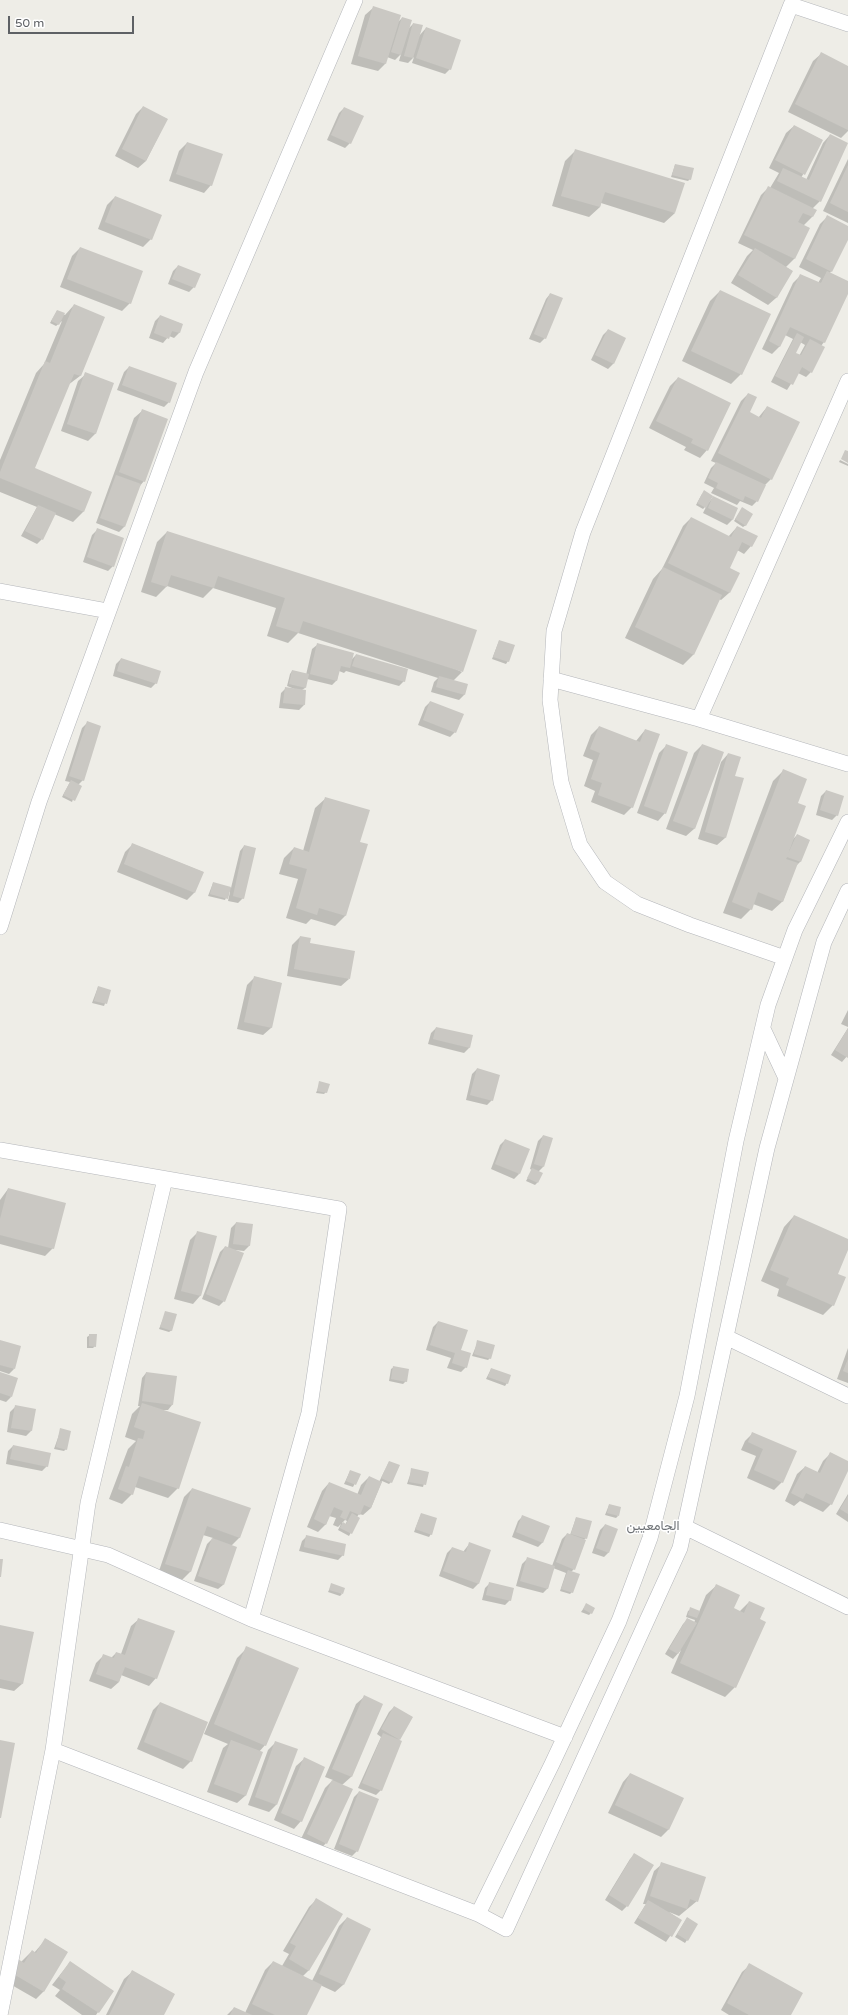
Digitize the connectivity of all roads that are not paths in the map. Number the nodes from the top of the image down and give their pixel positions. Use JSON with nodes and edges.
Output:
{"nodes":[{"id":1,"x":355,"y":0,"type":"edge"},
{"id":2,"x":848,"y":24,"type":"edge"},
{"id":3,"x":848,"y":381,"type":"edge"},
{"id":4,"x":0,"y":591,"type":"edge"},
{"id":5,"x":108,"y":611,"type":"junction"},
{"id":6,"x":551,"y":679,"type":"junction"},
{"id":7,"x":699,"y":719,"type":"junction"},
{"id":8,"x":848,"y":764,"type":"edge"},
{"id":9,"x":848,"y":822,"type":"edge"},
{"id":10,"x":848,"y":891,"type":"edge"},
{"id":11,"x":0,"y":927,"type":"edge"},
{"id":12,"x":785,"y":958,"type":"junction"},
{"id":13,"x":763,"y":1029,"type":"junction"},
{"id":14,"x":786,"y":1078,"type":"junction"},
{"id":15,"x":0,"y":1150,"type":"edge"},
{"id":16,"x":165,"y":1179,"type":"junction"},
{"id":17,"x":726,"y":1337,"type":"junction"},
{"id":18,"x":848,"y":1396,"type":"edge"},
{"id":19,"x":685,"y":1527,"type":"junction"},
{"id":20,"x":0,"y":1530,"type":"edge"},
{"id":21,"x":81,"y":1549,"type":"junction"},
{"id":22,"x":848,"y":1607,"type":"edge"},
{"id":23,"x":251,"y":1619,"type":"junction"},
{"id":24,"x":565,"y":1737,"type":"junction"},
{"id":25,"x":53,"y":1750,"type":"junction"},
{"id":26,"x":478,"y":1914,"type":"junction"},
{"id":27,"x":0,"y":2015,"type":"edge"}],
"edges":[{"from":1,"to":5,"type":"street"},
{"from":2,"to":6,"type":"street"},
{"from":3,"to":7,"type":"street"},
{"from":4,"to":5,"type":"street"},
{"from":5,"to":11,"type":"street"},
{"from":6,"to":7,"type":"street"},
{"from":6,"to":12,"type":"street"},
{"from":7,"to":8,"type":"street"},
{"from":9,"to":12,"type":"street"},
{"from":10,"to":14,"type":"street"},
{"from":12,"to":13,"type":"street"},
{"from":13,"to":14,"type":"street"},
{"from":13,"to":24,"type":"street"},
{"from":14,"to":17,"type":"street"},
{"from":15,"to":16,"type":"street"},
{"from":16,"to":21,"type":"street"},
{"from":16,"to":23,"type":"street"},
{"from":17,"to":18,"type":"street"},
{"from":17,"to":19,"type":"street"},
{"from":19,"to":22,"type":"street"},
{"from":19,"to":26,"type":"street"},
{"from":20,"to":21,"type":"street"},
{"from":21,"to":23,"type":"street"},
{"from":21,"to":25,"type":"street"},
{"from":23,"to":24,"type":"street"},
{"from":24,"to":26,"type":"street"},
{"from":25,"to":26,"type":"street"},
{"from":25,"to":27,"type":"street"}]}
